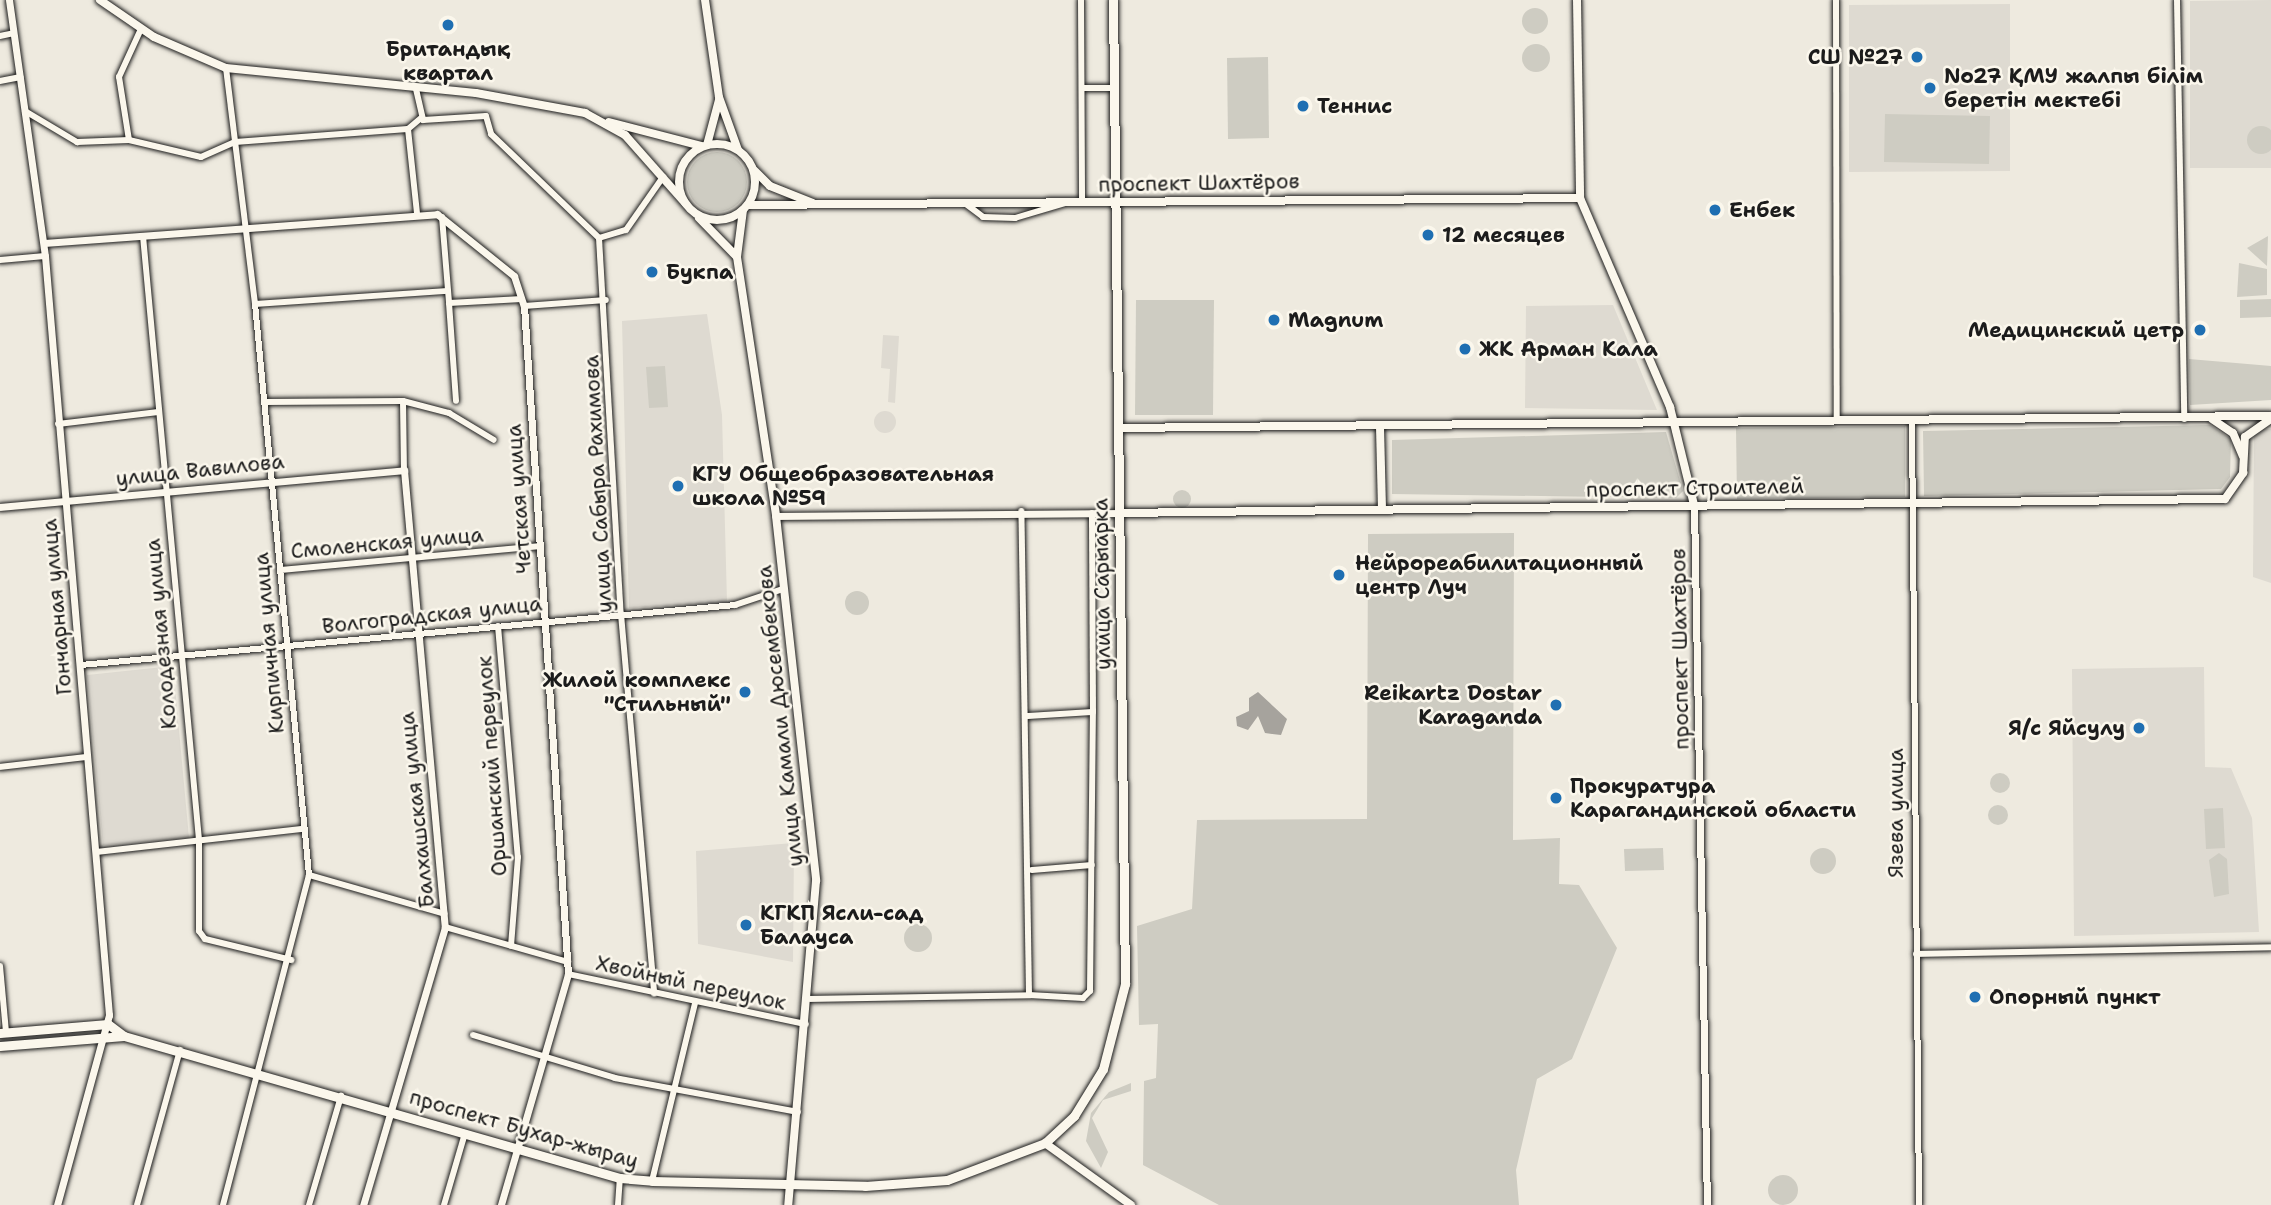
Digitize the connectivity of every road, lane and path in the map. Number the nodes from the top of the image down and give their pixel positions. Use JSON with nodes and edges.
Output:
{"nodes":[{"id":1,"x":9,"y":0,"type":"edge"},
{"id":2,"x":100,"y":0,"type":"edge"},
{"id":3,"x":705,"y":0,"type":"edge"},
{"id":4,"x":1081,"y":0,"type":"edge"},
{"id":5,"x":1112,"y":0,"type":"edge"},
{"id":6,"x":1577,"y":0,"type":"edge"},
{"id":7,"x":1836,"y":0,"type":"edge"},
{"id":8,"x":2178,"y":0,"type":"edge"},
{"id":9,"x":141,"y":29,"type":"junction"},
{"id":10,"x":14,"y":33,"type":"junction"},
{"id":11,"x":0,"y":36,"type":"edge"},
{"id":12,"x":226,"y":68,"type":"junction"},
{"id":13,"x":21,"y":77,"type":"junction"},
{"id":14,"x":0,"y":81,"type":"edge"},
{"id":15,"x":1082,"y":88,"type":"junction"},
{"id":16,"x":1112,"y":88,"type":"junction"},
{"id":17,"x":416,"y":89,"type":"junction"},
{"id":18,"x":719,"y":97,"type":"junction"},
{"id":19,"x":25,"y":111,"type":"junction"},
{"id":20,"x":421,"y":118,"type":"junction"},
{"id":21,"x":603,"y":121,"type":"junction"},
{"id":22,"x":408,"y":129,"type":"junction"},
{"id":23,"x":128,"y":140,"type":"junction"},
{"id":24,"x":235,"y":142,"type":"junction"},
{"id":25,"x":704,"y":146,"type":"junction"},
{"id":26,"x":738,"y":150,"type":"junction"},
{"id":27,"x":751,"y":164,"type":"junction"},
{"id":28,"x":663,"y":177,"type":"junction"},
{"id":29,"x":1580,"y":198,"type":"junction"},
{"id":30,"x":1114,"y":202,"type":"junction"},
{"id":31,"x":686,"y":204,"type":"junction"},
{"id":32,"x":966,"y":204,"type":"junction"},
{"id":33,"x":1065,"y":204,"type":"junction"},
{"id":34,"x":1082,"y":204,"type":"junction"},
{"id":35,"x":819,"y":205,"type":"junction"},
{"id":36,"x":745,"y":208,"type":"junction"},
{"id":37,"x":416,"y":213,"type":"junction"},
{"id":38,"x":695,"y":213,"type":"junction"},
{"id":39,"x":441,"y":215,"type":"junction"},
{"id":40,"x":246,"y":226,"type":"junction"},
{"id":41,"x":143,"y":236,"type":"junction"},
{"id":42,"x":599,"y":238,"type":"junction"},
{"id":43,"x":44,"y":243,"type":"junction"},
{"id":44,"x":45,"y":256,"type":"junction"},
{"id":45,"x":737,"y":257,"type":"junction"},
{"id":46,"x":0,"y":260,"type":"edge"},
{"id":47,"x":448,"y":291,"type":"junction"},
{"id":48,"x":606,"y":300,"type":"junction"},
{"id":49,"x":449,"y":303,"type":"junction"},
{"id":50,"x":523,"y":303,"type":"junction"},
{"id":51,"x":256,"y":304,"type":"junction"},
{"id":52,"x":403,"y":401,"type":"junction"},
{"id":53,"x":456,"y":401,"type":"dead end"},
{"id":54,"x":264,"y":402,"type":"junction"},
{"id":55,"x":158,"y":412,"type":"junction"},
{"id":56,"x":2210,"y":418,"type":"junction"},
{"id":57,"x":2271,"y":418,"type":"edge"},
{"id":58,"x":2184,"y":419,"type":"junction"},
{"id":59,"x":1837,"y":421,"type":"junction"},
{"id":60,"x":1912,"y":421,"type":"junction"},
{"id":61,"x":1675,"y":423,"type":"junction"},
{"id":62,"x":58,"y":424,"type":"junction"},
{"id":63,"x":1380,"y":427,"type":"junction"},
{"id":64,"x":1118,"y":428,"type":"junction"},
{"id":65,"x":494,"y":440,"type":"dead end"},
{"id":66,"x":2244,"y":459,"type":"junction"},
{"id":67,"x":404,"y":470,"type":"junction"},
{"id":68,"x":272,"y":480,"type":"junction"},
{"id":69,"x":166,"y":490,"type":"junction"},
{"id":70,"x":65,"y":501,"type":"junction"},
{"id":71,"x":1695,"y":505,"type":"junction"},
{"id":72,"x":1912,"y":505,"type":"junction"},
{"id":73,"x":0,"y":507,"type":"edge"},
{"id":74,"x":1382,"y":510,"type":"junction"},
{"id":75,"x":1021,"y":511,"type":"junction"},
{"id":76,"x":1092,"y":513,"type":"junction"},
{"id":77,"x":1119,"y":513,"type":"junction"},
{"id":78,"x":776,"y":516,"type":"junction"},
{"id":79,"x":538,"y":546,"type":"junction"},
{"id":80,"x":412,"y":558,"type":"junction"},
{"id":81,"x":281,"y":570,"type":"junction"},
{"id":82,"x":783,"y":589,"type":"junction"},
{"id":83,"x":621,"y":614,"type":"junction"},
{"id":84,"x":546,"y":620,"type":"junction"},
{"id":85,"x":498,"y":626,"type":"junction"},
{"id":86,"x":417,"y":632,"type":"junction"},
{"id":87,"x":288,"y":648,"type":"junction"},
{"id":88,"x":179,"y":658,"type":"junction"},
{"id":89,"x":81,"y":665,"type":"junction"},
{"id":90,"x":1093,"y":712,"type":"junction"},
{"id":91,"x":1027,"y":716,"type":"junction"},
{"id":92,"x":87,"y":757,"type":"junction"},
{"id":93,"x":0,"y":767,"type":"edge"},
{"id":94,"x":303,"y":829,"type":"junction"},
{"id":95,"x":199,"y":840,"type":"junction"},
{"id":96,"x":97,"y":852,"type":"junction"},
{"id":97,"x":1092,"y":865,"type":"junction"},
{"id":98,"x":1032,"y":870,"type":"junction"},
{"id":99,"x":309,"y":875,"type":"junction"},
{"id":100,"x":445,"y":914,"type":"junction"},
{"id":101,"x":445,"y":927,"type":"junction"},
{"id":102,"x":510,"y":946,"type":"junction"},
{"id":103,"x":2271,"y":947,"type":"edge"},
{"id":104,"x":1916,"y":954,"type":"junction"},
{"id":105,"x":291,"y":960,"type":"junction"},
{"id":106,"x":568,"y":962,"type":"junction"},
{"id":107,"x":0,"y":967,"type":"edge"},
{"id":108,"x":568,"y":974,"type":"junction"},
{"id":109,"x":654,"y":994,"type":"junction"},
{"id":110,"x":1029,"y":995,"type":"junction"},
{"id":111,"x":810,"y":999,"type":"junction"},
{"id":112,"x":695,"y":1003,"type":"junction"},
{"id":113,"x":108,"y":1024,"type":"junction"},
{"id":114,"x":807,"y":1025,"type":"junction"},
{"id":115,"x":3,"y":1032,"type":"edge"},
{"id":116,"x":107,"y":1035,"type":"junction"},
{"id":117,"x":124,"y":1035,"type":"junction"},
{"id":118,"x":473,"y":1035,"type":"dead end"},
{"id":119,"x":0,"y":1046,"type":"edge"},
{"id":120,"x":180,"y":1050,"type":"junction"},
{"id":121,"x":546,"y":1054,"type":"junction"},
{"id":122,"x":260,"y":1073,"type":"junction"},
{"id":123,"x":674,"y":1090,"type":"junction"},
{"id":124,"x":341,"y":1096,"type":"junction"},
{"id":125,"x":394,"y":1111,"type":"junction"},
{"id":126,"x":798,"y":1112,"type":"junction"},
{"id":127,"x":465,"y":1133,"type":"junction"},
{"id":128,"x":1045,"y":1143,"type":"junction"},
{"id":129,"x":518,"y":1148,"type":"junction"},
{"id":130,"x":621,"y":1178,"type":"junction"},
{"id":131,"x":652,"y":1181,"type":"junction"},
{"id":132,"x":789,"y":1185,"type":"junction"},
{"id":133,"x":57,"y":1205,"type":"edge"},
{"id":134,"x":137,"y":1205,"type":"edge"},
{"id":135,"x":223,"y":1205,"type":"edge"},
{"id":136,"x":309,"y":1205,"type":"edge"},
{"id":137,"x":363,"y":1205,"type":"edge"},
{"id":138,"x":444,"y":1205,"type":"edge"},
{"id":139,"x":500,"y":1205,"type":"edge"},
{"id":140,"x":618,"y":1205,"type":"edge"},
{"id":141,"x":788,"y":1205,"type":"edge"},
{"id":142,"x":1131,"y":1205,"type":"edge"},
{"id":143,"x":1707,"y":1205,"type":"edge"},
{"id":144,"x":1919,"y":1205,"type":"edge"}],
"edges":[{"from":1,"to":10,"type":"street","name":"Гончарная улица"},
{"from":2,"to":9,"type":"main road"},
{"from":3,"to":18,"type":"main road"},
{"from":4,"to":15,"type":"street"},
{"from":5,"to":16,"type":"main road","name":"улица Сарыарка"},
{"from":6,"to":29,"type":"main road","name":"проспект Шахтёров"},
{"from":7,"to":59,"type":"street"},
{"from":8,"to":58,"type":"street"},
{"from":9,"to":12,"type":"main road"},
{"from":9,"to":23,"type":"street"},
{"from":10,"to":11,"type":"street"},
{"from":10,"to":13,"type":"street","name":"Гончарная улица"},
{"from":12,"to":17,"type":"main road"},
{"from":12,"to":24,"type":"street","name":"Кирпичная улица"},
{"from":13,"to":14,"type":"street"},
{"from":13,"to":19,"type":"street","name":"Гончарная улица"},
{"from":15,"to":16,"type":"street"},
{"from":15,"to":34,"type":"street"},
{"from":16,"to":30,"type":"main road","name":"улица Сарыарка"},
{"from":17,"to":20,"type":"street"},
{"from":17,"to":21,"type":"main road"},
{"from":18,"to":25,"type":"main road"},
{"from":18,"to":26,"type":"main road"},
{"from":19,"to":23,"type":"street"},
{"from":19,"to":43,"type":"street","name":"Гончарная улица"},
{"from":20,"to":22,"type":"street"},
{"from":20,"to":42,"type":"street"},
{"from":21,"to":25,"type":"main road"},
{"from":21,"to":28,"type":"main road"},
{"from":22,"to":24,"type":"street"},
{"from":22,"to":37,"type":"street"},
{"from":23,"to":24,"type":"street"},
{"from":24,"to":40,"type":"street","name":"Кирпичная улица"},
{"from":25,"to":26,"type":"main road"},
{"from":25,"to":31,"type":"main road"},
{"from":26,"to":27,"type":"main road"},
{"from":27,"to":35,"type":"main road"},
{"from":27,"to":36,"type":"main road"},
{"from":28,"to":31,"type":"main road"},
{"from":28,"to":42,"type":"street"},
{"from":29,"to":30,"type":"main road","name":"проспект Шахтёров"},
{"from":29,"to":61,"type":"main road","name":"проспект Шахтёров"},
{"from":30,"to":34,"type":"main road","name":"проспект Шахтёров"},
{"from":30,"to":64,"type":"main road","name":"улица Сарыарка"},
{"from":31,"to":38,"type":"main road"},
{"from":32,"to":33,"type":"main road","name":"проспект Шахтёров"},
{"from":32,"to":33,"type":"street"},
{"from":32,"to":35,"type":"main road","name":"проспект Шахтёров"},
{"from":33,"to":34,"type":"main road","name":"проспект Шахтёров"},
{"from":35,"to":36,"type":"main road","name":"проспект Шахтёров"},
{"from":36,"to":38,"type":"main road"},
{"from":36,"to":45,"type":"main road","name":"улица Камали Дюсембекова"},
{"from":37,"to":39,"type":"street"},
{"from":37,"to":40,"type":"street"},
{"from":38,"to":45,"type":"main road"},
{"from":39,"to":47,"type":"street"},
{"from":39,"to":50,"type":"street","name":"Четская улица"},
{"from":40,"to":41,"type":"street"},
{"from":40,"to":51,"type":"street","name":"Кирпичная улица"},
{"from":41,"to":43,"type":"street"},
{"from":41,"to":55,"type":"street","name":"Колодезная улица"},
{"from":42,"to":48,"type":"street","name":"улица Сабыра Рахимова"},
{"from":43,"to":44,"type":"street","name":"Гончарная улица"},
{"from":44,"to":46,"type":"street"},
{"from":44,"to":62,"type":"street","name":"Гончарная улица"},
{"from":45,"to":78,"type":"main road","name":"улица Камали Дюсембекова"},
{"from":47,"to":49,"type":"street"},
{"from":47,"to":51,"type":"street"},
{"from":48,"to":50,"type":"street"},
{"from":48,"to":83,"type":"street","name":"улица Сабыра Рахимова"},
{"from":49,"to":50,"type":"street"},
{"from":49,"to":53,"type":"street"},
{"from":50,"to":79,"type":"street","name":"Четская улица"},
{"from":51,"to":54,"type":"street","name":"Кирпичная улица"},
{"from":52,"to":54,"type":"street"},
{"from":52,"to":65,"type":"street"},
{"from":52,"to":67,"type":"street","name":"Балхашская улица"},
{"from":54,"to":68,"type":"street","name":"Кирпичная улица"},
{"from":55,"to":62,"type":"street"},
{"from":55,"to":69,"type":"street","name":"Колодезная улица"},
{"from":56,"to":57,"type":"main road","name":"проспект Строителей"},
{"from":56,"to":58,"type":"main road","name":"проспект Строителей"},
{"from":56,"to":66,"type":"main road"},
{"from":57,"to":66,"type":"main road","name":"проспект Строителей"},
{"from":58,"to":60,"type":"main road","name":"проспект Строителей"},
{"from":59,"to":60,"type":"main road","name":"проспект Строителей"},
{"from":59,"to":61,"type":"main road","name":"проспект Строителей"},
{"from":60,"to":72,"type":"street","name":"Язева улица"},
{"from":61,"to":63,"type":"main road","name":"проспект Строителей"},
{"from":61,"to":71,"type":"main road","name":"проспект Шахтёров"},
{"from":62,"to":70,"type":"street","name":"Гончарная улица"},
{"from":63,"to":64,"type":"main road","name":"проспект Строителей"},
{"from":63,"to":74,"type":"main road"},
{"from":64,"to":77,"type":"main road","name":"улица Сарыарка"},
{"from":66,"to":72,"type":"main road","name":"проспект Строителей"},
{"from":67,"to":68,"type":"street","name":"улица Вавилова"},
{"from":67,"to":80,"type":"street","name":"Балхашская улица"},
{"from":68,"to":69,"type":"street","name":"улица Вавилова"},
{"from":68,"to":81,"type":"street","name":"Кирпичная улица"},
{"from":69,"to":70,"type":"street","name":"улица Вавилова"},
{"from":69,"to":88,"type":"street","name":"Колодезная улица"},
{"from":70,"to":73,"type":"street","name":"улица Вавилова"},
{"from":70,"to":89,"type":"street","name":"Гончарная улица"},
{"from":71,"to":72,"type":"main road","name":"проспект Строителей"},
{"from":71,"to":74,"type":"main road","name":"проспект Строителей"},
{"from":71,"to":143,"type":"street","name":"проспект Шахтёров"},
{"from":72,"to":104,"type":"street","name":"Язева улица"},
{"from":74,"to":77,"type":"main road","name":"проспект Строителей"},
{"from":75,"to":76,"type":"street"},
{"from":75,"to":78,"type":"street"},
{"from":75,"to":91,"type":"street"},
{"from":76,"to":77,"type":"street"},
{"from":76,"to":90,"type":"street"},
{"from":77,"to":128,"type":"main road","name":"улица Сарыарка"},
{"from":78,"to":82,"type":"main road","name":"улица Камали Дюсембекова"},
{"from":79,"to":80,"type":"street","name":"Смоленская улица"},
{"from":79,"to":84,"type":"street","name":"Четская улица"},
{"from":80,"to":81,"type":"street","name":"Смоленская улица"},
{"from":80,"to":86,"type":"street","name":"Балхашская улица"},
{"from":81,"to":87,"type":"street","name":"Кирпичная улица"},
{"from":82,"to":83,"type":"street","name":"Волгоградская улица"},
{"from":82,"to":111,"type":"main road","name":"улица Камали Дюсембекова"},
{"from":83,"to":84,"type":"street","name":"Волгоградская улица"},
{"from":83,"to":109,"type":"street","name":"улица Сабыра Рахимова"},
{"from":84,"to":85,"type":"street","name":"Волгоградская улица"},
{"from":84,"to":106,"type":"street","name":"Четская улица"},
{"from":85,"to":86,"type":"street","name":"Волгоградская улица"},
{"from":85,"to":102,"type":"street","name":"Оршанский переулок"},
{"from":86,"to":87,"type":"street","name":"Волгоградская улица"},
{"from":86,"to":100,"type":"street","name":"Балхашская улица"},
{"from":87,"to":88,"type":"street","name":"Волгоградская улица"},
{"from":87,"to":94,"type":"street","name":"Кирпичная улица"},
{"from":88,"to":89,"type":"street","name":"Волгоградская улица"},
{"from":88,"to":95,"type":"street","name":"Колодезная улица"},
{"from":89,"to":92,"type":"street","name":"Гончарная улица"},
{"from":90,"to":91,"type":"street"},
{"from":90,"to":97,"type":"street"},
{"from":91,"to":98,"type":"street"},
{"from":92,"to":93,"type":"street"},
{"from":92,"to":96,"type":"street","name":"Гончарная улица"},
{"from":94,"to":95,"type":"street"},
{"from":94,"to":99,"type":"street","name":"Кирпичная улица"},
{"from":95,"to":96,"type":"street"},
{"from":95,"to":105,"type":"street","name":"Колодезная улица"},
{"from":96,"to":113,"type":"street","name":"Гончарная улица"},
{"from":97,"to":98,"type":"street"},
{"from":97,"to":110,"type":"street"},
{"from":98,"to":110,"type":"street"},
{"from":99,"to":100,"type":"street"},
{"from":99,"to":105,"type":"street","name":"Кирпичная улица"},
{"from":100,"to":101,"type":"street","name":"Балхашская улица"},
{"from":101,"to":102,"type":"street","name":"Хвойный переулок"},
{"from":101,"to":125,"type":"street","name":"Балхашская улица"},
{"from":102,"to":106,"type":"street","name":"Хвойный переулок"},
{"from":103,"to":104,"type":"street"},
{"from":104,"to":144,"type":"street","name":"Язева улица"},
{"from":105,"to":122,"type":"street","name":"Кирпичная улица"},
{"from":106,"to":108,"type":"street","name":"Четская улица"},
{"from":107,"to":115,"type":"street"},
{"from":108,"to":109,"type":"street","name":"Хвойный переулок"},
{"from":108,"to":121,"type":"street","name":"Четская улица"},
{"from":109,"to":112,"type":"street","name":"Хвойный переулок"},
{"from":110,"to":111,"type":"street"},
{"from":111,"to":114,"type":"main road","name":"улица Камали Дюсембекова"},
{"from":112,"to":114,"type":"street","name":"Хвойный переулок"},
{"from":112,"to":123,"type":"street"},
{"from":113,"to":115,"type":"main road"},
{"from":113,"to":116,"type":"street","name":"Гончарная улица"},
{"from":113,"to":117,"type":"main road","name":"проспект Бухар-жырау"},
{"from":114,"to":126,"type":"main road","name":"улица Камали Дюсембекова"},
{"from":116,"to":117,"type":"main road","name":"проспект Бухар-жырау"},
{"from":116,"to":119,"type":"main road","name":"проспект Бухар-жырау"},
{"from":116,"to":133,"type":"street","name":"Гончарная улица"},
{"from":117,"to":120,"type":"main road","name":"проспект Бухар-жырау"},
{"from":118,"to":121,"type":"street"},
{"from":120,"to":122,"type":"main road","name":"проспект Бухар-жырау"},
{"from":120,"to":134,"type":"street"},
{"from":121,"to":123,"type":"street"},
{"from":121,"to":129,"type":"street","name":"Четская улица"},
{"from":122,"to":124,"type":"main road","name":"проспект Бухар-жырау"},
{"from":122,"to":135,"type":"street","name":"Кирпичная улица"},
{"from":123,"to":126,"type":"street"},
{"from":123,"to":131,"type":"street"},
{"from":124,"to":125,"type":"main road","name":"проспект Бухар-жырау"},
{"from":124,"to":136,"type":"street"},
{"from":125,"to":127,"type":"main road","name":"проспект Бухар-жырау"},
{"from":125,"to":137,"type":"street","name":"Балхашская улица"},
{"from":126,"to":132,"type":"main road","name":"улица Камали Дюсембекова"},
{"from":127,"to":129,"type":"main road","name":"проспект Бухар-жырау"},
{"from":127,"to":138,"type":"street"},
{"from":128,"to":132,"type":"main road","name":"проспект Бухар-жырау"},
{"from":128,"to":142,"type":"main road"},
{"from":129,"to":130,"type":"main road","name":"проспект Бухар-жырау"},
{"from":129,"to":139,"type":"street","name":"Четская улица"},
{"from":130,"to":131,"type":"main road","name":"проспект Бухар-жырау"},
{"from":130,"to":140,"type":"street"},
{"from":131,"to":132,"type":"main road","name":"проспект Бухар-жырау"},
{"from":132,"to":141,"type":"main road","name":"улица Камали Дюсембекова"}]}
